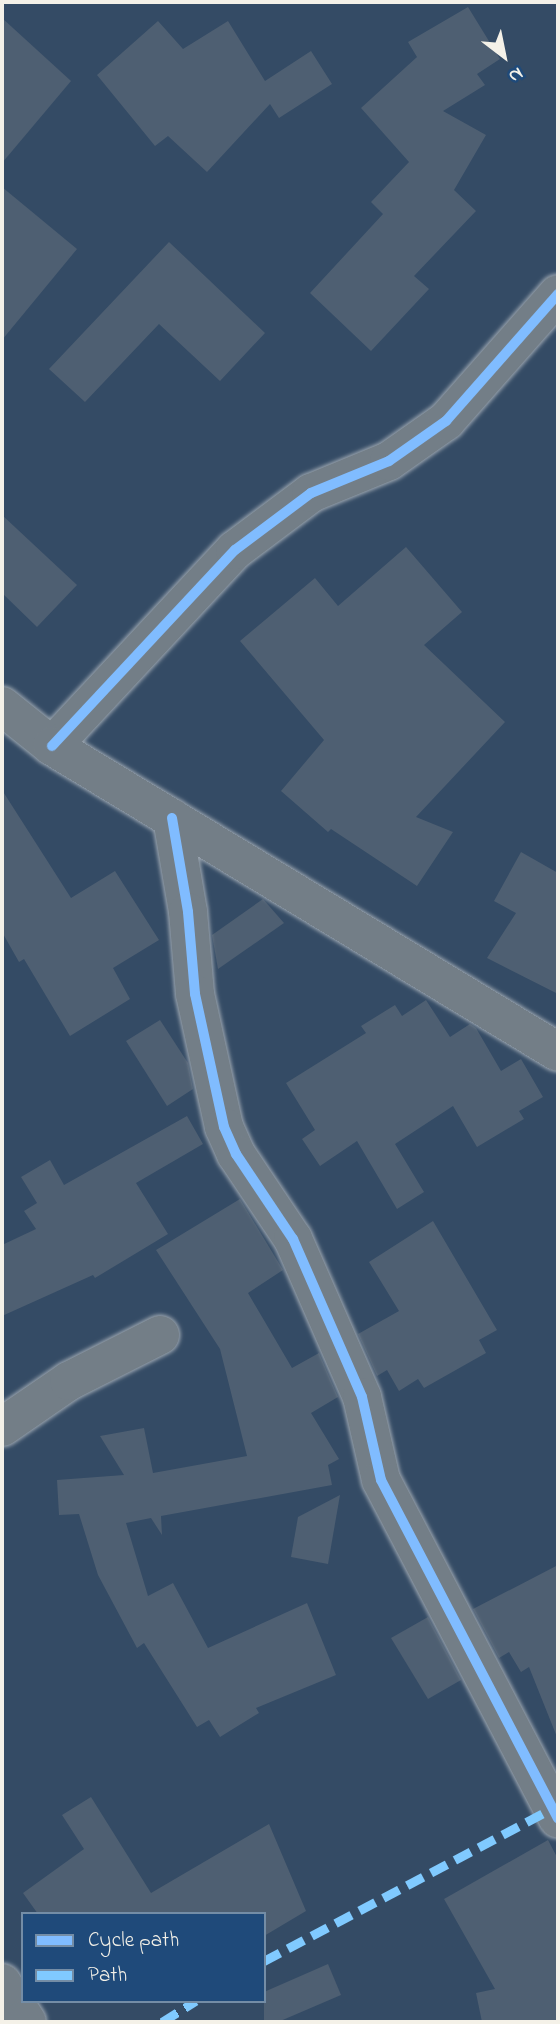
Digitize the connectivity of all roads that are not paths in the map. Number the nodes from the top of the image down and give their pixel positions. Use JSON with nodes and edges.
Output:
{"nodes":[{"id":1,"x":558,"y":294,"type":"edge"},
{"id":2,"x":2,"y":706,"type":"edge"},
{"id":3,"x":52,"y":746,"type":"junction"},
{"id":4,"x":172,"y":818,"type":"junction"},
{"id":5,"x":558,"y":1052,"type":"edge"},
{"id":6,"x":159,"y":1335,"type":"dead end"},
{"id":7,"x":2,"y":1427,"type":"edge"},
{"id":8,"x":558,"y":1819,"type":"edge"},
{"id":9,"x":2,"y":1983,"type":"edge"},
{"id":10,"x":27,"y":2022,"type":"edge"}],
"edges":[{"from":1,"to":3,"type":"street"},
{"from":2,"to":3,"type":"street"},
{"from":3,"to":4,"type":"street"},
{"from":4,"to":5,"type":"street"},
{"from":4,"to":8,"type":"street"},
{"from":6,"to":7,"type":"street"},
{"from":9,"to":10,"type":"street"}]}
